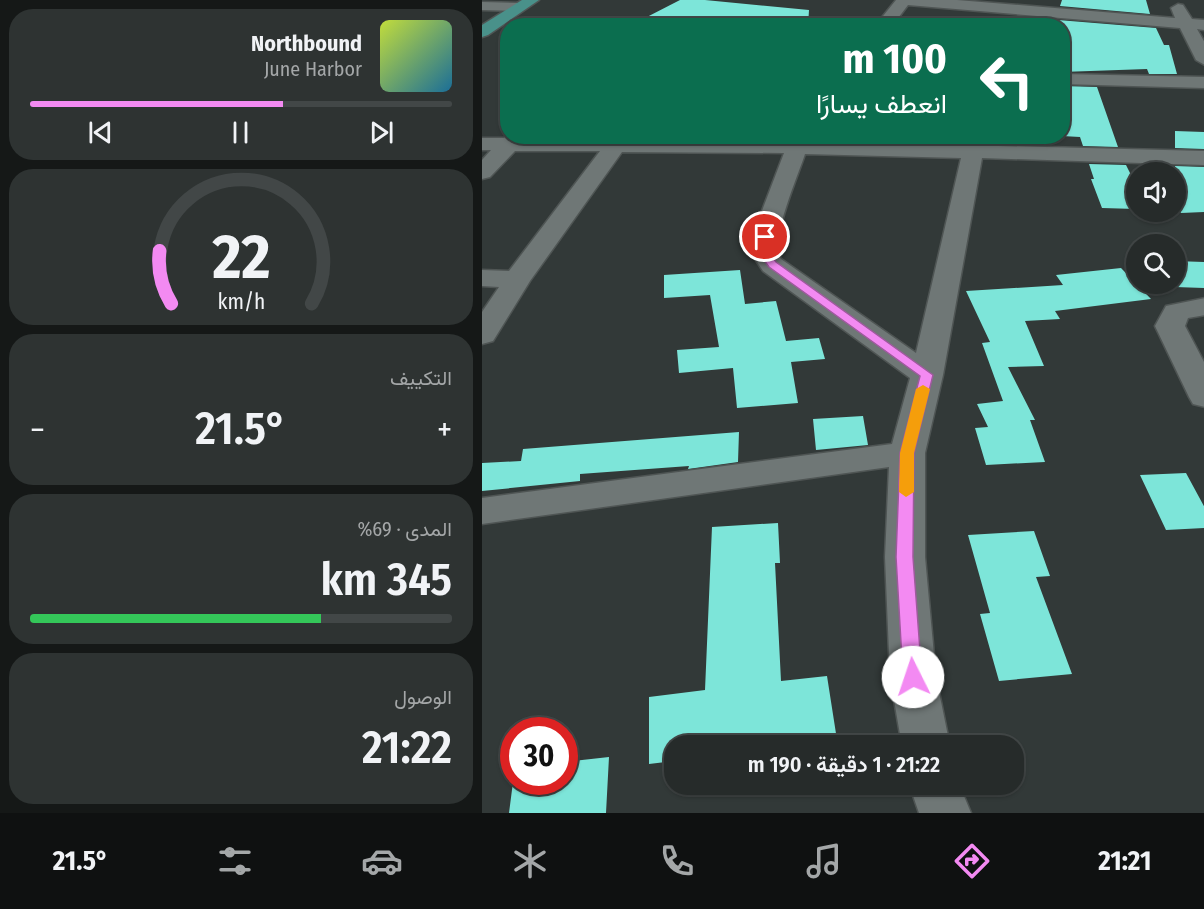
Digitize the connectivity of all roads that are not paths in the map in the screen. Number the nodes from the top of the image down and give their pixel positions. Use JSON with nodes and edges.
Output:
{"nodes":[{"id":1,"x":903,"y":0,"type":"edge"},
{"id":2,"x":1175,"y":0,"type":"edge"},
{"id":3,"x":525,"y":4,"type":"edge"},
{"id":4,"x":482,"y":6,"type":"edge"},
{"id":5,"x":504,"y":18,"type":"edge"},
{"id":6,"x":889,"y":18,"type":"edge"},
{"id":7,"x":1038,"y":18,"type":"edge"},
{"id":8,"x":500,"y":20,"type":"edge"},
{"id":9,"x":1070,"y":20,"type":"edge"},
{"id":10,"x":1183,"y":23,"type":"junction"},
{"id":11,"x":1205,"y":25,"type":"edge"},
{"id":12,"x":482,"y":32,"type":"edge"},
{"id":13,"x":1205,"y":60,"type":"edge"},
{"id":14,"x":1070,"y":79,"type":"edge"},
{"id":15,"x":1205,"y":83,"type":"edge"},
{"id":16,"x":500,"y":142,"type":"edge"},
{"id":17,"x":482,"y":144,"type":"edge"},
{"id":18,"x":510,"y":144,"type":"edge"},
{"id":19,"x":596,"y":144,"type":"edge"},
{"id":20,"x":616,"y":145,"type":"junction"},
{"id":21,"x":797,"y":147,"type":"junction"},
{"id":22,"x":973,"y":151,"type":"junction"},
{"id":23,"x":1201,"y":157,"type":"edge"},
{"id":24,"x":482,"y":172,"type":"edge"},
{"id":25,"x":482,"y":278,"type":"edge"},
{"id":26,"x":517,"y":280,"type":"junction"},
{"id":27,"x":1205,"y":306,"type":"edge"},
{"id":28,"x":482,"y":335,"type":"edge"},
{"id":29,"x":927,"y":375,"type":"junction"},
{"id":30,"x":1205,"y":397,"type":"edge"},
{"id":31,"x":907,"y":453,"type":"junction"},
{"id":32,"x":482,"y":511,"type":"edge"},
{"id":33,"x":924,"y":735,"type":"edge"},
{"id":34,"x":938,"y":795,"type":"edge"},
{"id":35,"x":945,"y":813,"type":"edge"}],
"edges":[{"from":1,"to":6,"type":"street"},
{"from":1,"to":7,"type":"street"},
{"from":2,"to":10,"type":"street"},
{"from":3,"to":4,"type":"street"},
{"from":3,"to":5,"type":"main road"},
{"from":8,"to":12,"type":"main road"},
{"from":9,"to":10,"type":"street"},
{"from":10,"to":11,"type":"street"},
{"from":10,"to":13,"type":"street"},
{"from":14,"to":15,"type":"street"},
{"from":16,"to":17,"type":"street"},
{"from":18,"to":24,"type":"street"},
{"from":19,"to":20,"type":"street"},
{"from":20,"to":21,"type":"street"},
{"from":20,"to":26,"type":"street"},
{"from":21,"to":22,"type":"street"},
{"from":21,"to":29,"type":"street"},
{"from":22,"to":23,"type":"street"},
{"from":22,"to":29,"type":"street"},
{"from":25,"to":26,"type":"street"},
{"from":26,"to":28,"type":"street"},
{"from":27,"to":30,"type":"street"},
{"from":29,"to":31,"type":"street"},
{"from":31,"to":32,"type":"street"},
{"from":31,"to":33,"type":"street"},
{"from":34,"to":35,"type":"street"}]}
